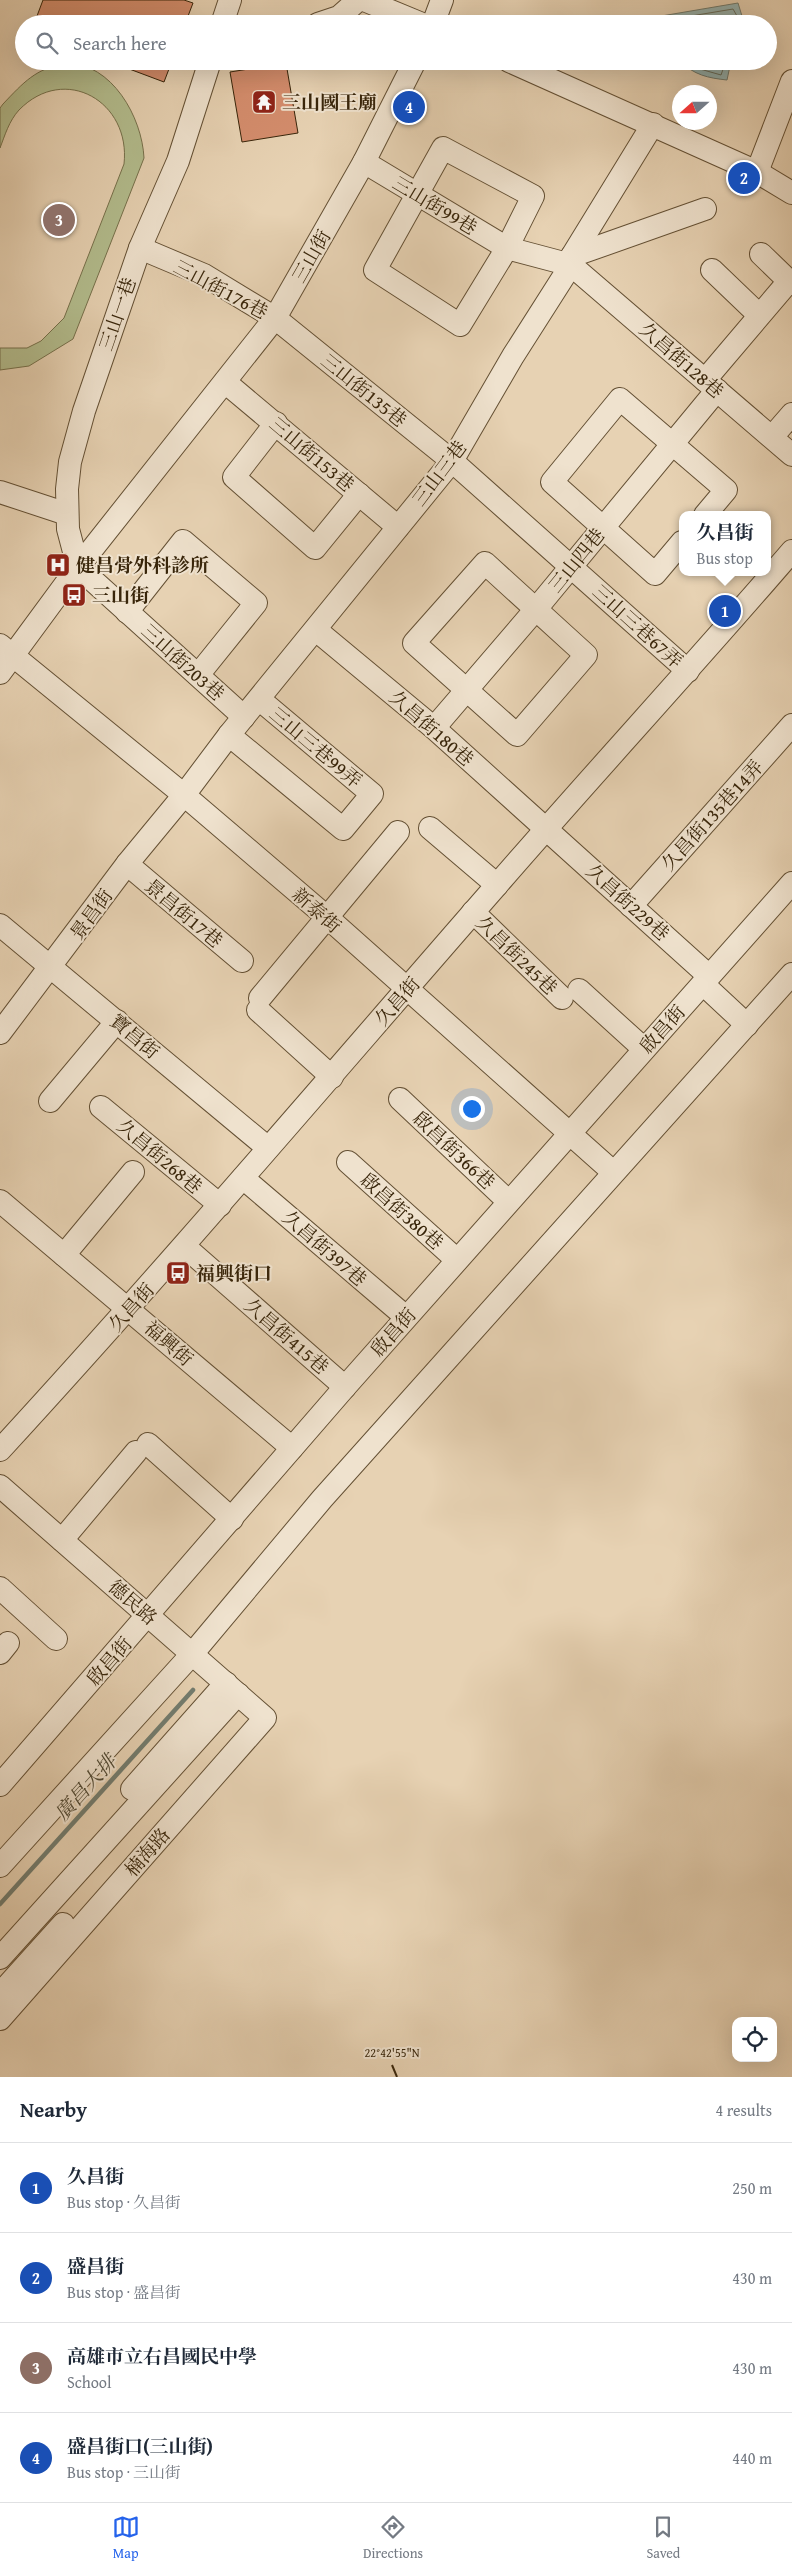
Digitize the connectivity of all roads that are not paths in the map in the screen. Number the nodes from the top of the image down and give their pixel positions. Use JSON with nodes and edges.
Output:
{"nodes":[{"id":1,"x":230,"y":0,"type":"edge"},
{"id":2,"x":358,"y":0,"type":"edge"},
{"id":3,"x":364,"y":0,"type":"edge"},
{"id":4,"x":442,"y":0,"type":"edge"},
{"id":5,"x":225,"y":15,"type":"edge"},
{"id":6,"x":341,"y":15,"type":"edge"},
{"id":7,"x":400,"y":15,"type":"edge"},
{"id":8,"x":436,"y":15,"type":"edge"},
{"id":9,"x":210,"y":70,"type":"edge"},
{"id":10,"x":410,"y":70,"type":"edge"},
{"id":11,"x":529,"y":70,"type":"edge"},
{"id":12,"x":792,"y":81,"type":"edge"},
{"id":13,"x":653,"y":124,"type":"junction"},
{"id":14,"x":364,"y":162,"type":"junction"},
{"id":15,"x":757,"y":172,"type":"junction"},
{"id":16,"x":792,"y":193,"type":"edge"},
{"id":17,"x":416,"y":195,"type":"junction"},
{"id":18,"x":705,"y":209,"type":"dead end"},
{"id":19,"x":140,"y":248,"type":"junction"},
{"id":20,"x":506,"y":248,"type":"junction"},
{"id":21,"x":760,"y":254,"type":"dead end"},
{"id":22,"x":572,"y":260,"type":"junction"},
{"id":23,"x":712,"y":270,"type":"dead end"},
{"id":24,"x":791,"y":283,"type":"edge"},
{"id":25,"x":759,"y":315,"type":"junction"},
{"id":26,"x":275,"y":318,"type":"junction"},
{"id":27,"x":225,"y":382,"type":"junction"},
{"id":28,"x":711,"y":385,"type":"junction"},
{"id":29,"x":792,"y":414,"type":"edge"},
{"id":30,"x":276,"y":423,"type":"junction"},
{"id":31,"x":772,"y":438,"type":"junction"},
{"id":32,"x":672,"y":443,"type":"junction"},
{"id":33,"x":792,"y":455,"type":"edge"},
{"id":34,"x":452,"y":461,"type":"junction"},
{"id":35,"x":0,"y":492,"type":"edge"},
{"id":36,"x":359,"y":494,"type":"junction"},
{"id":37,"x":708,"y":511,"type":"edge"},
{"id":38,"x":67,"y":514,"type":"junction"},
{"id":39,"x":602,"y":526,"type":"junction"},
{"id":40,"x":398,"y":527,"type":"junction"},
{"id":41,"x":679,"y":546,"type":"edge"},
{"id":42,"x":792,"y":551,"type":"edge"},
{"id":43,"x":571,"y":566,"type":"junction"},
{"id":44,"x":78,"y":567,"type":"junction"},
{"id":45,"x":771,"y":575,"type":"edge"},
{"id":46,"x":770,"y":576,"type":"edge"},
{"id":47,"x":536,"y":609,"type":"junction"},
{"id":48,"x":127,"y":612,"type":"junction"},
{"id":49,"x":316,"y":630,"type":"junction"},
{"id":50,"x":7,"y":650,"type":"edge"},
{"id":51,"x":688,"y":671,"type":"junction"},
{"id":52,"x":0,"y":673,"type":"edge"},
{"id":53,"x":198,"y":675,"type":"junction"},
{"id":54,"x":466,"y":691,"type":"junction"},
{"id":55,"x":259,"y":699,"type":"junction"},
{"id":56,"x":244,"y":717,"type":"junction"},
{"id":57,"x":792,"y":725,"type":"edge"},
{"id":58,"x":434,"y":728,"type":"junction"},
{"id":59,"x":229,"y":734,"type":"junction"},
{"id":60,"x":184,"y":795,"type":"junction"},
{"id":61,"x":430,"y":828,"type":"dead end"},
{"id":62,"x":547,"y":828,"type":"junction"},
{"id":63,"x":398,"y":832,"type":"dead end"},
{"id":64,"x":127,"y":864,"type":"junction"},
{"id":65,"x":792,"y":883,"type":"edge"},
{"id":66,"x":497,"y":885,"type":"junction"},
{"id":67,"x":631,"y":906,"type":"junction"},
{"id":68,"x":473,"y":912,"type":"junction"},
{"id":69,"x":328,"y":918,"type":"junction"},
{"id":70,"x":0,"y":925,"type":"edge"},
{"id":71,"x":242,"y":961,"type":"dead end"},
{"id":72,"x":52,"y":967,"type":"junction"},
{"id":73,"x":792,"y":974,"type":"edge"},
{"id":74,"x":706,"y":980,"type":"junction"},
{"id":75,"x":407,"y":989,"type":"junction"},
{"id":76,"x":117,"y":1021,"type":"junction"},
{"id":77,"x":747,"y":1025,"type":"junction"},
{"id":78,"x":0,"y":1033,"type":"edge"},
{"id":79,"x":644,"y":1049,"type":"junction"},
{"id":80,"x":332,"y":1078,"type":"junction"},
{"id":81,"x":400,"y":1099,"type":"dead end"},
{"id":82,"x":50,"y":1101,"type":"dead end"},
{"id":83,"x":101,"y":1107,"type":"dead end"},
{"id":84,"x":569,"y":1133,"type":"junction"},
{"id":85,"x":268,"y":1148,"type":"junction"},
{"id":86,"x":348,"y":1162,"type":"dead end"},
{"id":87,"x":133,"y":1172,"type":"dead end"},
{"id":88,"x":613,"y":1172,"type":"junction"},
{"id":89,"x":244,"y":1178,"type":"junction"},
{"id":90,"x":0,"y":1201,"type":"edge"},
{"id":91,"x":508,"y":1201,"type":"junction"},
{"id":92,"x":220,"y":1205,"type":"junction"},
{"id":93,"x":184,"y":1246,"type":"junction"},
{"id":94,"x":64,"y":1255,"type":"junction"},
{"id":95,"x":456,"y":1260,"type":"junction"},
{"id":96,"x":129,"y":1309,"type":"junction"},
{"id":97,"x":406,"y":1317,"type":"junction"},
{"id":98,"x":345,"y":1387,"type":"junction"},
{"id":99,"x":292,"y":1448,"type":"junction"},
{"id":100,"x":0,"y":1450,"type":"edge"},
{"id":101,"x":0,"y":1486,"type":"edge"},
{"id":102,"x":232,"y":1519,"type":"junction"},
{"id":103,"x":62,"y":1540,"type":"junction"},
{"id":104,"x":0,"y":1588,"type":"edge"},
{"id":105,"x":148,"y":1616,"type":"junction"},
{"id":106,"x":56,"y":1639,"type":"dead end"},
{"id":107,"x":193,"y":1654,"type":"junction"},
{"id":108,"x":232,"y":1689,"type":"junction"},
{"id":109,"x":261,"y":1714,"type":"joint"},
{"id":110,"x":2,"y":1778,"type":"edge"},
{"id":111,"x":0,"y":1866,"type":"edge"},
{"id":112,"x":0,"y":1938,"type":"edge"},
{"id":113,"x":0,"y":1958,"type":"edge"},
{"id":114,"x":22,"y":1981,"type":"junction"},
{"id":115,"x":0,"y":1994,"type":"edge"},
{"id":116,"x":0,"y":2019,"type":"edge"}],
"edges":[{"from":1,"to":5,"type":"street"},
{"from":2,"to":6,"type":"street"},
{"from":3,"to":7,"type":"street"},
{"from":4,"to":8,"type":"street"},
{"from":9,"to":19,"type":"street","name":"三山一巷"},
{"from":10,"to":14,"type":"street","name":"三山街"},
{"from":11,"to":13,"type":"street"},
{"from":12,"to":15,"type":"street"},
{"from":13,"to":15,"type":"street"},
{"from":13,"to":22,"type":"street","name":"三山三巷"},
{"from":14,"to":17,"type":"street","name":"三山街99巷"},
{"from":14,"to":26,"type":"street","name":"三山街"},
{"from":15,"to":16,"type":"street"},
{"from":17,"to":20,"type":"street","name":"三山街99巷"},
{"from":17,"to":20,"type":"street"},
{"from":17,"to":20,"type":"street"},
{"from":18,"to":22,"type":"street"},
{"from":19,"to":26,"type":"street","name":"三山街176巷"},
{"from":19,"to":38,"type":"street","name":"三山一巷"},
{"from":20,"to":22,"type":"street","name":"三山街99巷"},
{"from":21,"to":24,"type":"street"},
{"from":22,"to":28,"type":"street","name":"久昌街128巷"},
{"from":22,"to":34,"type":"street","name":"三山三巷"},
{"from":23,"to":25,"type":"street"},
{"from":24,"to":25,"type":"street","name":"三山四巷"},
{"from":25,"to":28,"type":"street","name":"三山四巷"},
{"from":26,"to":27,"type":"street","name":"三山街"},
{"from":26,"to":34,"type":"street","name":"三山街135巷"},
{"from":27,"to":30,"type":"street","name":"三山街153巷"},
{"from":27,"to":44,"type":"street","name":"三山街"},
{"from":28,"to":31,"type":"street","name":"久昌街128巷"},
{"from":28,"to":32,"type":"street","name":"三山四巷"},
{"from":29,"to":31,"type":"street"},
{"from":30,"to":36,"type":"street","name":"三山街153巷"},
{"from":30,"to":36,"type":"street"},
{"from":31,"to":33,"type":"street","name":"久昌街128巷"},
{"from":32,"to":37,"type":"street"},
{"from":32,"to":39,"type":"street","name":"三山四巷"},
{"from":32,"to":39,"type":"street"},
{"from":34,"to":40,"type":"street","name":"三山三巷"},
{"from":34,"to":43,"type":"street","name":"三山三巷67弄"},
{"from":35,"to":38,"type":"street"},
{"from":36,"to":40,"type":"street","name":"三山街153巷"},
{"from":38,"to":44,"type":"street","name":"三山一巷"},
{"from":39,"to":41,"type":"street"},
{"from":39,"to":43,"type":"street","name":"三山四巷"},
{"from":40,"to":49,"type":"street","name":"三山三巷"},
{"from":42,"to":45,"type":"street","name":"久昌街"},
{"from":43,"to":47,"type":"street","name":"三山四巷"},
{"from":43,"to":51,"type":"street","name":"三山三巷67弄"},
{"from":44,"to":48,"type":"street","name":"三山街203巷"},
{"from":44,"to":50,"type":"street","name":"三山街"},
{"from":46,"to":51,"type":"street","name":"久昌街"},
{"from":47,"to":54,"type":"street","name":"三山四巷"},
{"from":47,"to":54,"type":"street"},
{"from":47,"to":54,"type":"street"},
{"from":48,"to":53,"type":"street","name":"三山街203巷"},
{"from":48,"to":53,"type":"street"},
{"from":49,"to":55,"type":"street","name":"三山三巷"},
{"from":49,"to":58,"type":"street","name":"久昌街180巷"},
{"from":50,"to":52,"type":"street","name":"三山街"},
{"from":50,"to":60,"type":"street","name":"新泰街"},
{"from":51,"to":62,"type":"street","name":"久昌街"},
{"from":53,"to":56,"type":"street","name":"三山街203巷"},
{"from":54,"to":58,"type":"street","name":"三山四巷"},
{"from":55,"to":56,"type":"street","name":"三山三巷"},
{"from":55,"to":59,"type":"street","name":"三山三巷99弄"},
{"from":56,"to":59,"type":"street","name":"三山三巷"},
{"from":57,"to":67,"type":"street","name":"久昌街135巷14弄"},
{"from":58,"to":62,"type":"street","name":"久昌街180巷"},
{"from":59,"to":60,"type":"street","name":"三山三巷"},
{"from":60,"to":64,"type":"street","name":"景昌街"},
{"from":60,"to":69,"type":"street","name":"新泰街"},
{"from":61,"to":66,"type":"street"},
{"from":62,"to":66,"type":"street","name":"久昌街"},
{"from":62,"to":67,"type":"street","name":"久昌街229巷"},
{"from":63,"to":69,"type":"street"},
{"from":64,"to":71,"type":"street","name":"景昌街17巷"},
{"from":64,"to":72,"type":"street","name":"景昌街"},
{"from":65,"to":74,"type":"street","name":"啟昌街"},
{"from":66,"to":68,"type":"street","name":"久昌街"},
{"from":67,"to":74,"type":"street","name":"久昌街229巷"},
{"from":68,"to":75,"type":"street","name":"久昌街"},
{"from":68,"to":79,"type":"street","name":"久昌街245巷"},
{"from":69,"to":75,"type":"street","name":"新泰街"},
{"from":69,"to":80,"type":"street"},
{"from":70,"to":72,"type":"street","name":"寶昌街"},
{"from":72,"to":76,"type":"street","name":"寶昌街"},
{"from":72,"to":78,"type":"street","name":"景昌街"},
{"from":73,"to":77,"type":"street"},
{"from":74,"to":77,"type":"street","name":"久昌街229巷"},
{"from":74,"to":79,"type":"street","name":"啟昌街"},
{"from":75,"to":80,"type":"street","name":"久昌街"},
{"from":75,"to":84,"type":"street","name":"新泰街"},
{"from":76,"to":82,"type":"street"},
{"from":76,"to":85,"type":"street","name":"寶昌街"},
{"from":77,"to":88,"type":"street"},
{"from":79,"to":84,"type":"street","name":"啟昌街"},
{"from":80,"to":85,"type":"street","name":"久昌街"},
{"from":81,"to":91,"type":"street","name":"啟昌街366巷"},
{"from":83,"to":92,"type":"street","name":"久昌街268巷"},
{"from":84,"to":88,"type":"street","name":"新泰街"},
{"from":84,"to":91,"type":"street","name":"啟昌街"},
{"from":85,"to":89,"type":"street","name":"久昌街"},
{"from":86,"to":95,"type":"street","name":"啟昌街380巷"},
{"from":87,"to":94,"type":"street"},
{"from":88,"to":107,"type":"street"},
{"from":89,"to":92,"type":"street","name":"久昌街"},
{"from":89,"to":97,"type":"street","name":"久昌街397巷"},
{"from":90,"to":94,"type":"street","name":"福興街"},
{"from":91,"to":95,"type":"street","name":"啟昌街"},
{"from":92,"to":93,"type":"street","name":"久昌街"},
{"from":93,"to":96,"type":"street","name":"久昌街"},
{"from":93,"to":98,"type":"street","name":"久昌街415巷"},
{"from":94,"to":96,"type":"street","name":"福興街"},
{"from":95,"to":97,"type":"street","name":"啟昌街"},
{"from":96,"to":99,"type":"street","name":"福興街"},
{"from":96,"to":100,"type":"street","name":"久昌街"},
{"from":97,"to":98,"type":"street","name":"啟昌街"},
{"from":98,"to":99,"type":"street","name":"啟昌街"},
{"from":99,"to":102,"type":"street","name":"啟昌街"},
{"from":101,"to":103,"type":"street","name":"德民路"},
{"from":102,"to":103,"type":"street"},
{"from":102,"to":105,"type":"street","name":"啟昌街"},
{"from":103,"to":105,"type":"street","name":"德民路"},
{"from":104,"to":106,"type":"street"},
{"from":105,"to":107,"type":"street","name":"德民路"},
{"from":105,"to":110,"type":"street","name":"啟昌街"},
{"from":107,"to":108,"type":"street","name":"德民路"},
{"from":107,"to":111,"type":"street"},
{"from":108,"to":109,"type":"street","name":"德民路"},
{"from":108,"to":112,"type":"street"},
{"from":108,"to":113,"type":"street","name":"楠海路"},
{"from":109,"to":114,"type":"street","name":"楠海路"},
{"from":114,"to":115,"type":"street"},
{"from":114,"to":116,"type":"street"}]}
